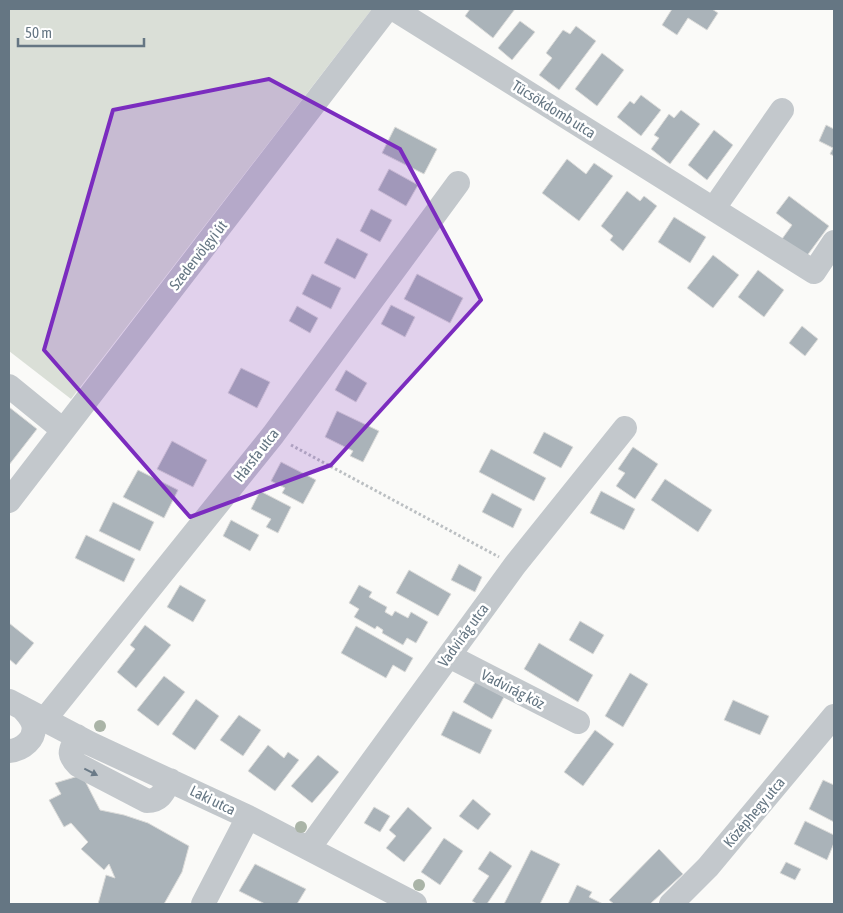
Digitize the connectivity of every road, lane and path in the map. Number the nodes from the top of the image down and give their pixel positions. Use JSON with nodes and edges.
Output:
{"nodes":[{"id":1,"x":387,"y":9,"type":"edge"},
{"id":2,"x":394,"y":9,"type":"edge"},
{"id":3,"x":782,"y":110,"type":"dead end"},
{"id":4,"x":458,"y":183,"type":"dead end"},
{"id":5,"x":714,"y":208,"type":"junction"},
{"id":6,"x":834,"y":242,"type":"edge"},
{"id":7,"x":9,"y":386,"type":"edge"},
{"id":8,"x":625,"y":428,"type":"dead end"},
{"id":9,"x":63,"y":430,"type":"junction"},
{"id":10,"x":273,"y":435,"type":"junction"},
{"id":11,"x":9,"y":500,"type":"edge"},
{"id":12,"x":514,"y":565,"type":"junction"},
{"id":13,"x":448,"y":656,"type":"junction"},
{"id":14,"x":15,"y":704,"type":"edge"},
{"id":15,"x":834,"y":716,"type":"edge"},
{"id":16,"x":45,"y":719,"type":"junction"},
{"id":17,"x":578,"y":722,"type":"dead end"},
{"id":18,"x":9,"y":751,"type":"edge"},
{"id":19,"x":248,"y":817,"type":"junction"},
{"id":20,"x":309,"y":848,"type":"junction"},
{"id":21,"x":203,"y":904,"type":"edge"},
{"id":22,"x":415,"y":904,"type":"edge"},
{"id":23,"x":671,"y":904,"type":"edge"}],
"edges":[{"from":1,"to":9,"type":"street","name":"Szedervölgyi út"},
{"from":2,"to":5,"type":"street","name":"Tücsökdomb utca"},
{"from":3,"to":5,"type":"street"},
{"from":4,"to":10,"type":"street","name":"Hársfa utca"},
{"from":5,"to":6,"type":"street","name":"Tücsökdomb utca"},
{"from":7,"to":9,"type":"street"},
{"from":8,"to":12,"type":"street","name":"Vadvirág utca"},
{"from":9,"to":11,"type":"street","name":"Szedervölgyi út"},
{"from":10,"to":12,"type":"path"},
{"from":10,"to":16,"type":"street","name":"Hársfa utca"},
{"from":12,"to":13,"type":"street","name":"Vadvirág utca"},
{"from":13,"to":17,"type":"street","name":"Vadvirág köz"},
{"from":13,"to":20,"type":"street","name":"Vadvirág utca"},
{"from":14,"to":16,"type":"street","name":"Laki utca"},
{"from":14,"to":18,"type":"street"},
{"from":15,"to":23,"type":"street","name":"Középhegy utca"},
{"from":16,"to":19,"type":"street","name":"Laki utca"},
{"from":19,"to":20,"type":"street","name":"Laki utca"},
{"from":19,"to":21,"type":"street"},
{"from":20,"to":22,"type":"street","name":"Laki utca"}]}
